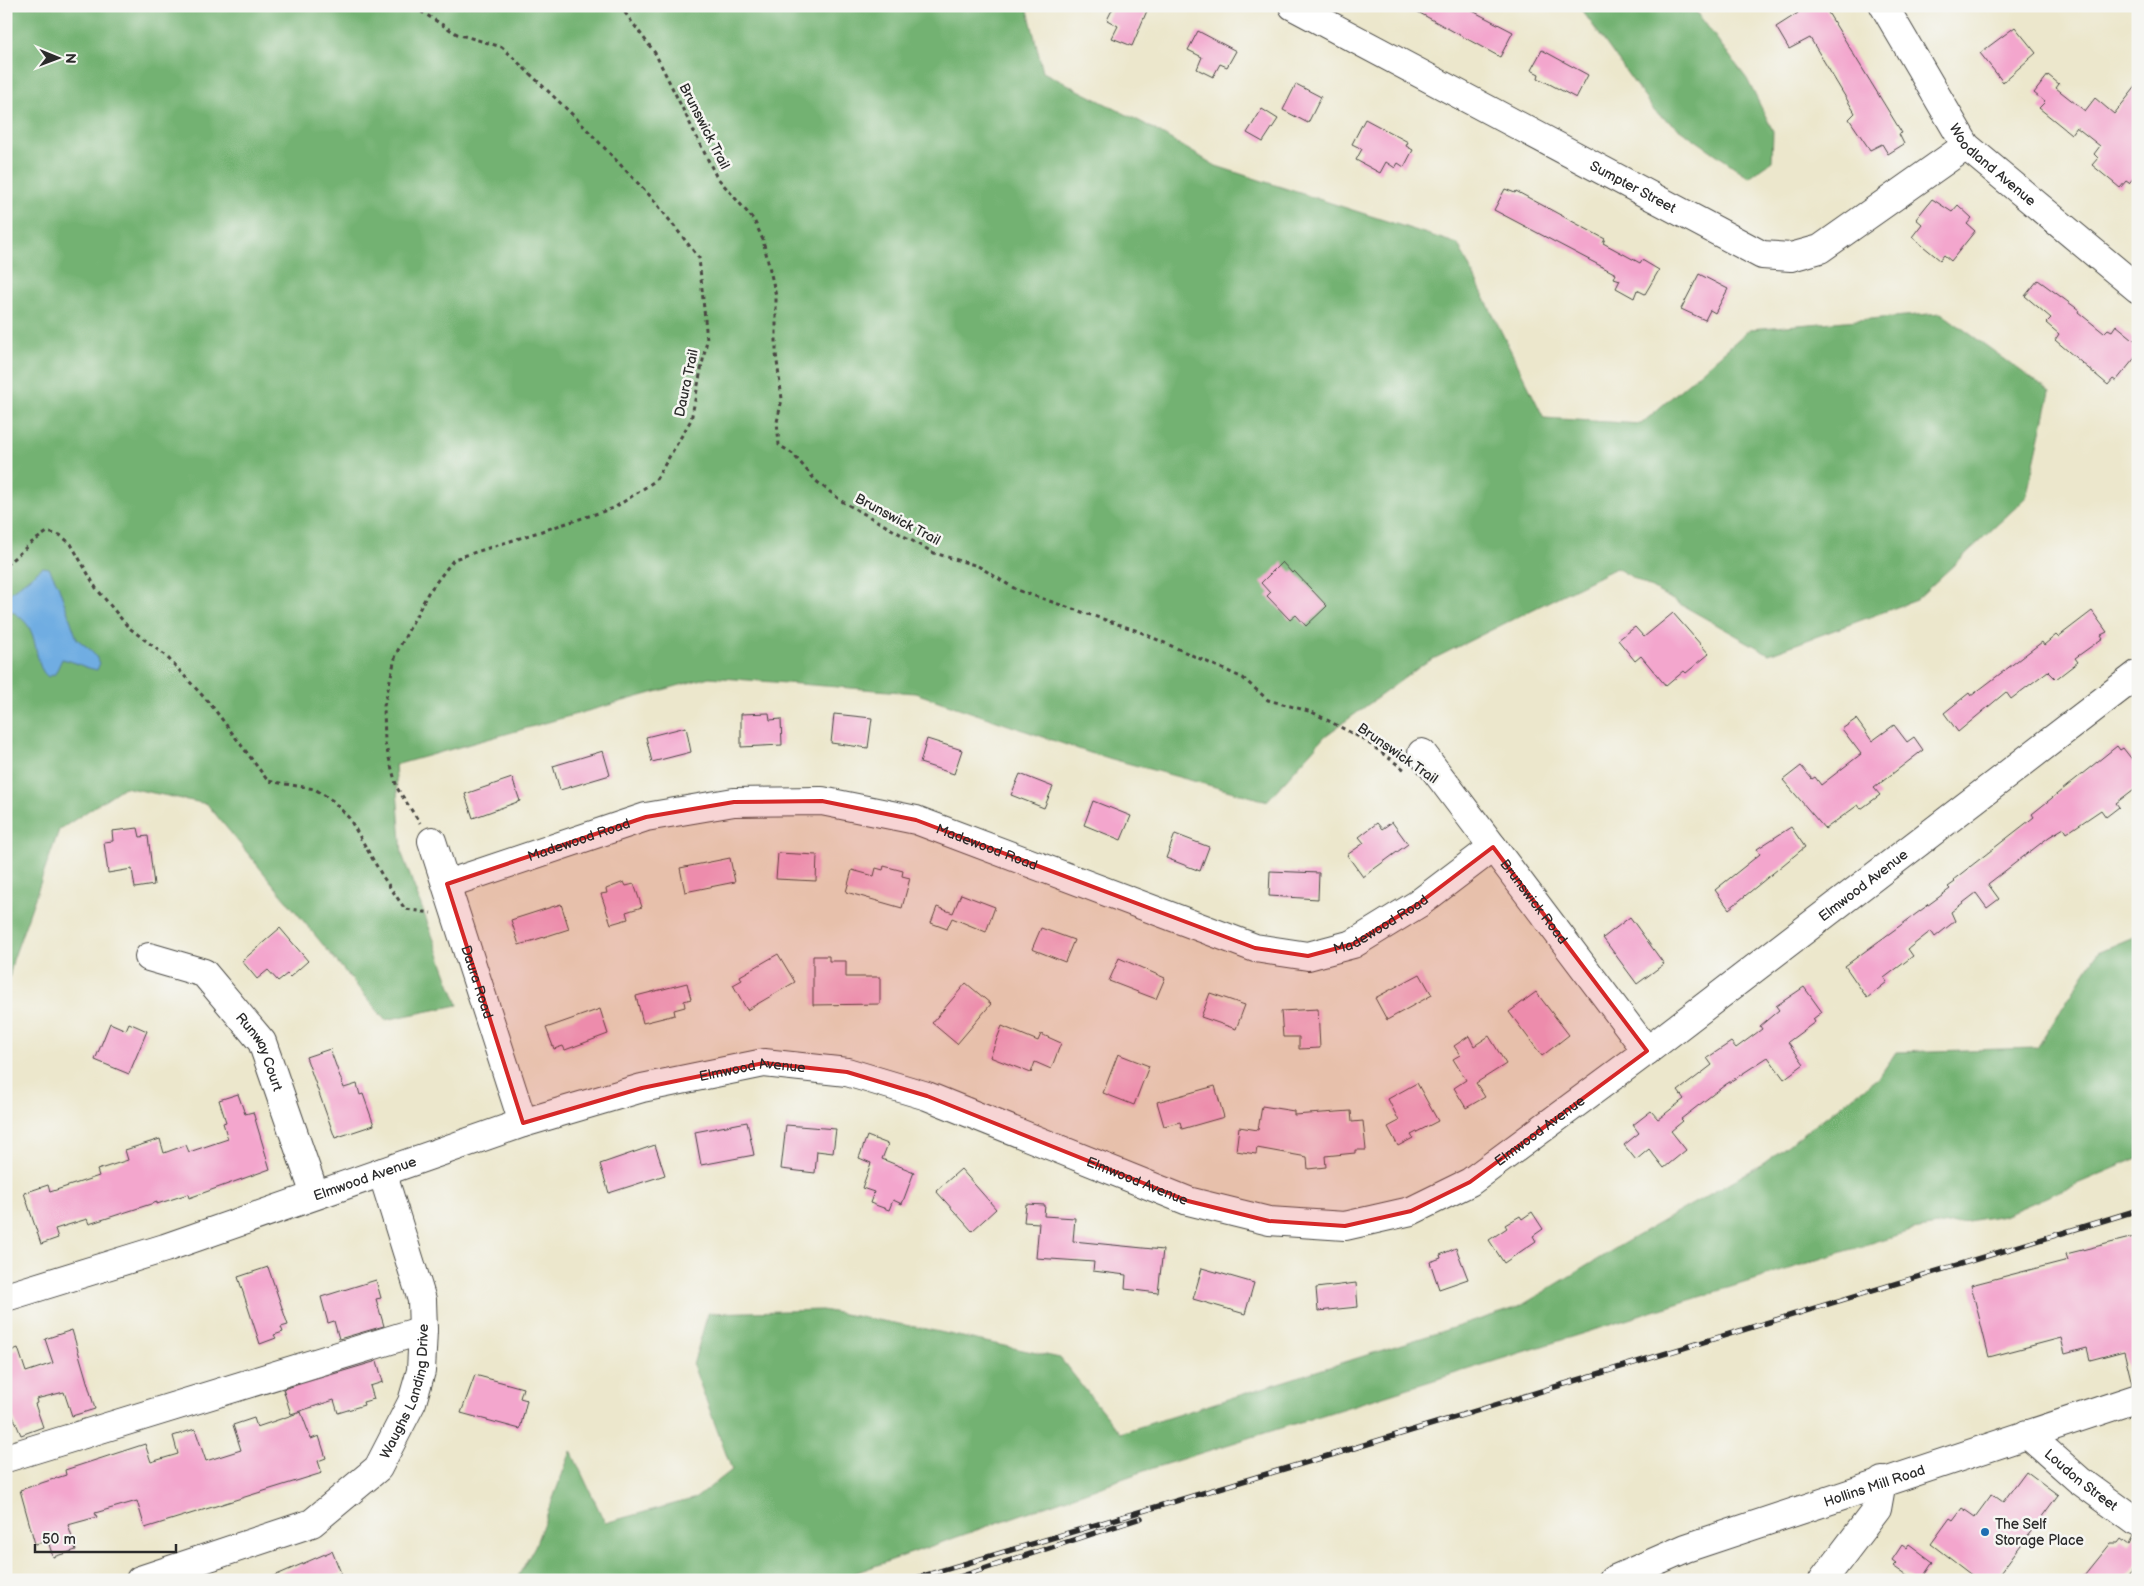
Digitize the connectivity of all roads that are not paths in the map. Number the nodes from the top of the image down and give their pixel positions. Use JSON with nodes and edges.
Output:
{"nodes":[{"id":1,"x":1293,"y":6,"type":"edge"},
{"id":2,"x":1884,"y":6,"type":"edge"},
{"id":3,"x":1966,"y":146,"type":"junction"},
{"id":4,"x":2138,"y":290,"type":"edge"},
{"id":5,"x":2138,"y":674,"type":"edge"},
{"id":6,"x":1415,"y":763,"type":"road end"},
{"id":7,"x":432,"y":841,"type":"road end"},
{"id":8,"x":1493,"y":847,"type":"junction"},
{"id":9,"x":451,"y":895,"type":"junction"},
{"id":10,"x":149,"y":957,"type":"dead end"},
{"id":11,"x":1646,"y":1050,"type":"junction"},
{"id":12,"x":523,"y":1123,"type":"junction"},
{"id":13,"x":382,"y":1172,"type":"junction"},
{"id":14,"x":315,"y":1195,"type":"junction"},
{"id":15,"x":6,"y":1297,"type":"edge"},
{"id":16,"x":423,"y":1330,"type":"junction"},
{"id":17,"x":2138,"y":1398,"type":"edge"},
{"id":18,"x":2027,"y":1434,"type":"junction"},
{"id":19,"x":6,"y":1458,"type":"edge"},
{"id":20,"x":1882,"y":1481,"type":"junction"},
{"id":21,"x":2138,"y":1523,"type":"edge"},
{"id":22,"x":140,"y":1580,"type":"edge"},
{"id":23,"x":1613,"y":1580,"type":"edge"},
{"id":24,"x":1823,"y":1580,"type":"edge"}],
"edges":[{"from":1,"to":3,"type":"street","name":"Sumpter Street"},
{"from":2,"to":3,"type":"street","name":"Woodland Avenue"},
{"from":3,"to":4,"type":"street","name":"Woodland Avenue"},
{"from":5,"to":11,"type":"street","name":"Elmwood Avenue"},
{"from":6,"to":8,"type":"street","name":"Brunswick Road"},
{"from":7,"to":9,"type":"street","name":"Daura Road"},
{"from":8,"to":9,"type":"street","name":"Madewood Road"},
{"from":8,"to":11,"type":"street","name":"Brunswick Road"},
{"from":9,"to":12,"type":"street","name":"Daura Road"},
{"from":10,"to":14,"type":"street","name":"Runway Court"},
{"from":11,"to":12,"type":"street","name":"Elmwood Avenue"},
{"from":12,"to":13,"type":"street","name":"Elmwood Avenue"},
{"from":13,"to":14,"type":"street","name":"Elmwood Avenue"},
{"from":13,"to":16,"type":"street","name":"Waughs Landing Drive"},
{"from":14,"to":15,"type":"street","name":"Elmwood Avenue"},
{"from":16,"to":19,"type":"street"},
{"from":16,"to":22,"type":"street","name":"Waughs Landing Drive"},
{"from":17,"to":18,"type":"street","name":"Hollins Mill Road"},
{"from":18,"to":20,"type":"street","name":"Hollins Mill Road"},
{"from":18,"to":21,"type":"street","name":"Loudon Street"},
{"from":20,"to":23,"type":"street","name":"Hollins Mill Road"},
{"from":20,"to":24,"type":"street"}]}
